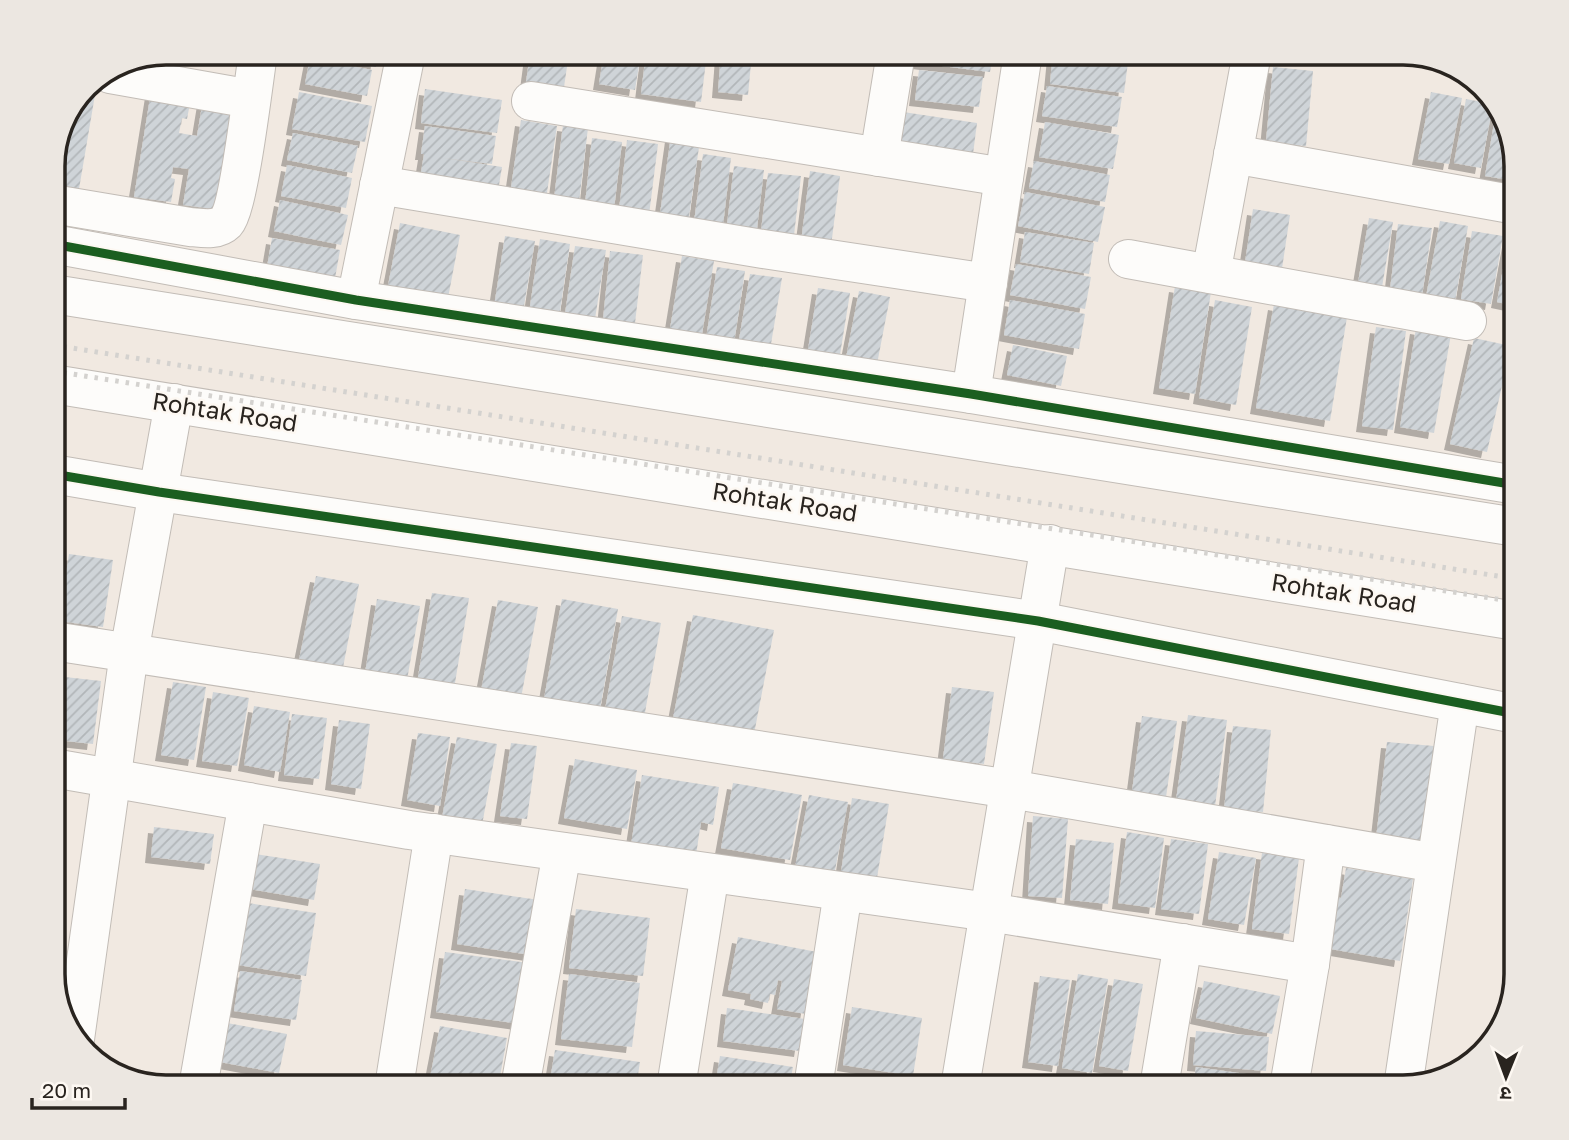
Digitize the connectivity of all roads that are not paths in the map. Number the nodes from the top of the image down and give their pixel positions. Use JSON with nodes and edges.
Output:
{"nodes":[{"id":1,"x":256,"y":65,"type":"edge"},
{"id":2,"x":403,"y":65,"type":"edge"},
{"id":3,"x":894,"y":65,"type":"edge"},
{"id":4,"x":1021,"y":65,"type":"edge"},
{"id":5,"x":1250,"y":65,"type":"edge"},
{"id":6,"x":120,"y":76,"type":"edge"},
{"id":7,"x":251,"y":99,"type":"junction"},
{"id":8,"x":531,"y":101,"type":"dead end"},
{"id":9,"x":1233,"y":154,"type":"junction"},
{"id":10,"x":879,"y":157,"type":"junction"},
{"id":11,"x":1004,"y":177,"type":"junction"},
{"id":12,"x":379,"y":185,"type":"junction"},
{"id":13,"x":1504,"y":203,"type":"edge"},
{"id":14,"x":65,"y":206,"type":"edge"},
{"id":15,"x":231,"y":214,"type":"junction"},
{"id":16,"x":65,"y":246,"type":"edge"},
{"id":17,"x":1128,"y":259,"type":"dead end"},
{"id":18,"x":217,"y":274,"type":"junction"},
{"id":19,"x":1211,"y":274,"type":"junction"},
{"id":20,"x":988,"y":283,"type":"junction"},
{"id":21,"x":65,"y":296,"type":"edge"},
{"id":22,"x":356,"y":300,"type":"junction"},
{"id":23,"x":1467,"y":321,"type":"dead end"},
{"id":24,"x":65,"y":386,"type":"edge"},
{"id":25,"x":971,"y":394,"type":"junction"},
{"id":26,"x":174,"y":403,"type":"junction"},
{"id":27,"x":65,"y":476,"type":"edge"},
{"id":28,"x":1504,"y":483,"type":"edge"},
{"id":29,"x":159,"y":492,"type":"junction"},
{"id":30,"x":1504,"y":525,"type":"edge"},
{"id":31,"x":1050,"y":544,"type":"junction"},
{"id":32,"x":1504,"y":619,"type":"edge"},
{"id":33,"x":1038,"y":621,"type":"junction"},
{"id":34,"x":65,"y":643,"type":"edge"},
{"id":35,"x":129,"y":653,"type":"junction"},
{"id":36,"x":1460,"y":703,"type":"junction"},
{"id":37,"x":1504,"y":711,"type":"edge"},
{"id":38,"x":65,"y":770,"type":"edge"},
{"id":39,"x":112,"y":778,"type":"junction"},
{"id":40,"x":1010,"y":789,"type":"junction"},
{"id":41,"x":248,"y":802,"type":"junction"},
{"id":42,"x":434,"y":833,"type":"junction"},
{"id":43,"x":1326,"y":844,"type":"junction"},
{"id":44,"x":562,"y":852,"type":"junction"},
{"id":45,"x":1436,"y":863,"type":"junction"},
{"id":46,"x":710,"y":873,"type":"junction"},
{"id":47,"x":843,"y":892,"type":"junction"},
{"id":48,"x":989,"y":912,"type":"junction"},
{"id":49,"x":1183,"y":943,"type":"junction"},
{"id":50,"x":1310,"y":964,"type":"junction"},
{"id":51,"x":73,"y":1014,"type":"edge"},
{"id":52,"x":200,"y":1075,"type":"edge"},
{"id":53,"x":396,"y":1075,"type":"edge"},
{"id":54,"x":522,"y":1075,"type":"edge"},
{"id":55,"x":678,"y":1075,"type":"edge"},
{"id":56,"x":815,"y":1075,"type":"edge"},
{"id":57,"x":962,"y":1075,"type":"edge"},
{"id":58,"x":1161,"y":1075,"type":"edge"},
{"id":59,"x":1291,"y":1075,"type":"edge"},
{"id":60,"x":1405,"y":1075,"type":"edge"}],
"edges":[{"from":1,"to":7,"type":"street"},
{"from":2,"to":12,"type":"street"},
{"from":3,"to":10,"type":"street"},
{"from":4,"to":11,"type":"street"},
{"from":5,"to":9,"type":"street"},
{"from":6,"to":7,"type":"street"},
{"from":7,"to":15,"type":"street"},
{"from":8,"to":10,"type":"street"},
{"from":9,"to":13,"type":"street"},
{"from":9,"to":19,"type":"street"},
{"from":10,"to":11,"type":"street"},
{"from":11,"to":20,"type":"street"},
{"from":12,"to":20,"type":"street"},
{"from":12,"to":22,"type":"street"},
{"from":14,"to":15,"type":"street"},
{"from":15,"to":18,"type":"street"},
{"from":16,"to":18,"type":"street"},
{"from":17,"to":19,"type":"street"},
{"from":18,"to":22,"type":"street"},
{"from":19,"to":23,"type":"street"},
{"from":20,"to":25,"type":"street"},
{"from":21,"to":30,"type":"street"},
{"from":22,"to":25,"type":"street"},
{"from":24,"to":26,"type":"street","name":"Rohtak Road"},
{"from":25,"to":28,"type":"street"},
{"from":26,"to":29,"type":"street"},
{"from":26,"to":31,"type":"street","name":"Rohtak Road"},
{"from":27,"to":29,"type":"street"},
{"from":29,"to":33,"type":"street"},
{"from":29,"to":35,"type":"street"},
{"from":31,"to":32,"type":"street","name":"Rohtak Road"},
{"from":31,"to":33,"type":"street"},
{"from":33,"to":36,"type":"street"},
{"from":33,"to":40,"type":"street"},
{"from":34,"to":35,"type":"street"},
{"from":35,"to":39,"type":"street"},
{"from":35,"to":40,"type":"street"},
{"from":36,"to":37,"type":"street"},
{"from":36,"to":45,"type":"street"},
{"from":38,"to":39,"type":"street"},
{"from":39,"to":41,"type":"street"},
{"from":39,"to":51,"type":"street"},
{"from":40,"to":43,"type":"street"},
{"from":40,"to":48,"type":"street"},
{"from":41,"to":42,"type":"street"},
{"from":41,"to":52,"type":"street"},
{"from":42,"to":44,"type":"street"},
{"from":42,"to":53,"type":"street"},
{"from":43,"to":45,"type":"street"},
{"from":43,"to":50,"type":"street"},
{"from":44,"to":46,"type":"street"},
{"from":44,"to":54,"type":"street"},
{"from":45,"to":60,"type":"street"},
{"from":46,"to":47,"type":"street"},
{"from":46,"to":55,"type":"street"},
{"from":47,"to":48,"type":"street"},
{"from":47,"to":56,"type":"street"},
{"from":48,"to":49,"type":"street"},
{"from":48,"to":57,"type":"street"},
{"from":49,"to":50,"type":"street"},
{"from":49,"to":58,"type":"street"},
{"from":50,"to":59,"type":"street"}]}
